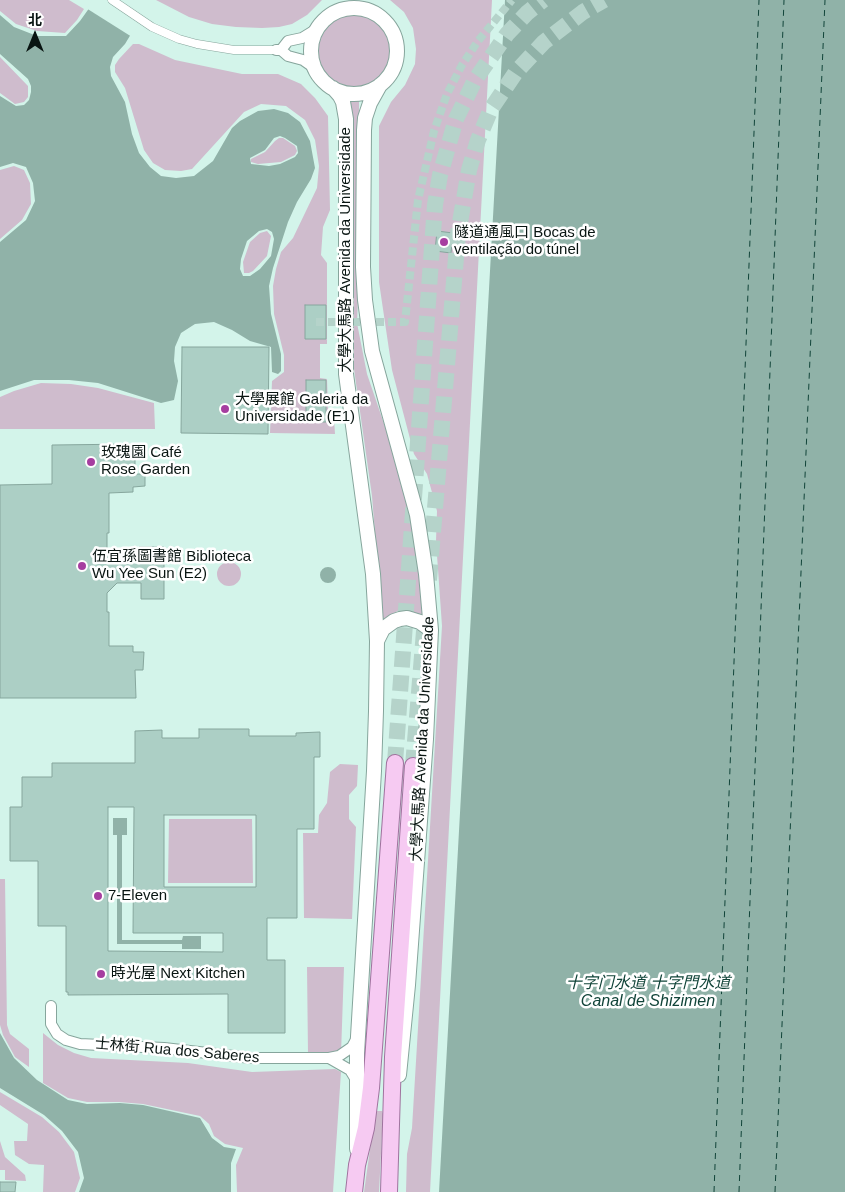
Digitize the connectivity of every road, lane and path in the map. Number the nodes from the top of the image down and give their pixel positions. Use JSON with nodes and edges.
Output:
{"nodes":[{"id":1,"x":112,"y":0,"type":"edge"},
{"id":2,"x":340,"y":0,"type":"edge"},
{"id":3,"x":368,"y":0,"type":"edge"},
{"id":4,"x":378,"y":15,"type":"junction"},
{"id":5,"x":329,"y":16,"type":"junction"},
{"id":6,"x":315,"y":30,"type":"junction"},
{"id":7,"x":278,"y":50,"type":"junction"},
{"id":8,"x":313,"y":67,"type":"junction"},
{"id":9,"x":380,"y":85,"type":"junction"},
{"id":10,"x":334,"y":88,"type":"junction"},
{"id":11,"x":430,"y":630,"type":"junction"},
{"id":12,"x":377,"y":641,"type":"junction"},
{"id":13,"x":394,"y":763,"type":"tunnel mouth"},
{"id":14,"x":413,"y":766,"type":"tunnel mouth"},
{"id":15,"x":50,"y":1006,"type":"dead end"},
{"id":16,"x":358,"y":1034,"type":"junction"},
{"id":17,"x":329,"y":1058,"type":"junction"},
{"id":18,"x":357,"y":1082,"type":"junction"},
{"id":19,"x":392,"y":1143,"type":"junction"},
{"id":20,"x":357,"y":1165,"type":"junction"},
{"id":21,"x":354,"y":1192,"type":"edge"},
{"id":22,"x":390,"y":1192,"type":"edge"}],
"edges":[{"from":1,"to":7,"type":"street"},
{"from":2,"to":5,"type":"main road"},
{"from":3,"to":4,"type":"main road"},
{"from":4,"to":5,"type":"main road"},
{"from":4,"to":9,"type":"main road"},
{"from":5,"to":6,"type":"main road"},
{"from":6,"to":7,"type":"street"},
{"from":6,"to":8,"type":"main road"},
{"from":7,"to":8,"type":"street"},
{"from":8,"to":10,"type":"main road"},
{"from":9,"to":10,"type":"main road"},
{"from":9,"to":11,"type":"main road","name":"大學大馬路 Avenida da Universidade"},
{"from":10,"to":12,"type":"main road","name":"大學大馬路 Avenida da Universidade"},
{"from":11,"to":12,"type":"main road"},
{"from":11,"to":19,"type":"main road","name":"大學大馬路 Avenida da Universidade"},
{"from":12,"to":16,"type":"main road","name":"大學大馬路 Avenida da Universidade"},
{"from":13,"to":20,"type":"main road"},
{"from":14,"to":19,"type":"main road"},
{"from":15,"to":17,"type":"street","name":"士林街 Rua dos Saberes"},
{"from":16,"to":17,"type":"street"},
{"from":16,"to":18,"type":"main road","name":"大學大馬路 Avenida da Universidade"},
{"from":17,"to":18,"type":"street"},
{"from":18,"to":20,"type":"main road","name":"大學大馬路 Avenida da Universidade"},
{"from":19,"to":22,"type":"main road","name":"大學大馬路 Avenida da Universidade"},
{"from":20,"to":21,"type":"main road","name":"大學大馬路 Avenida da Universidade"}]}
